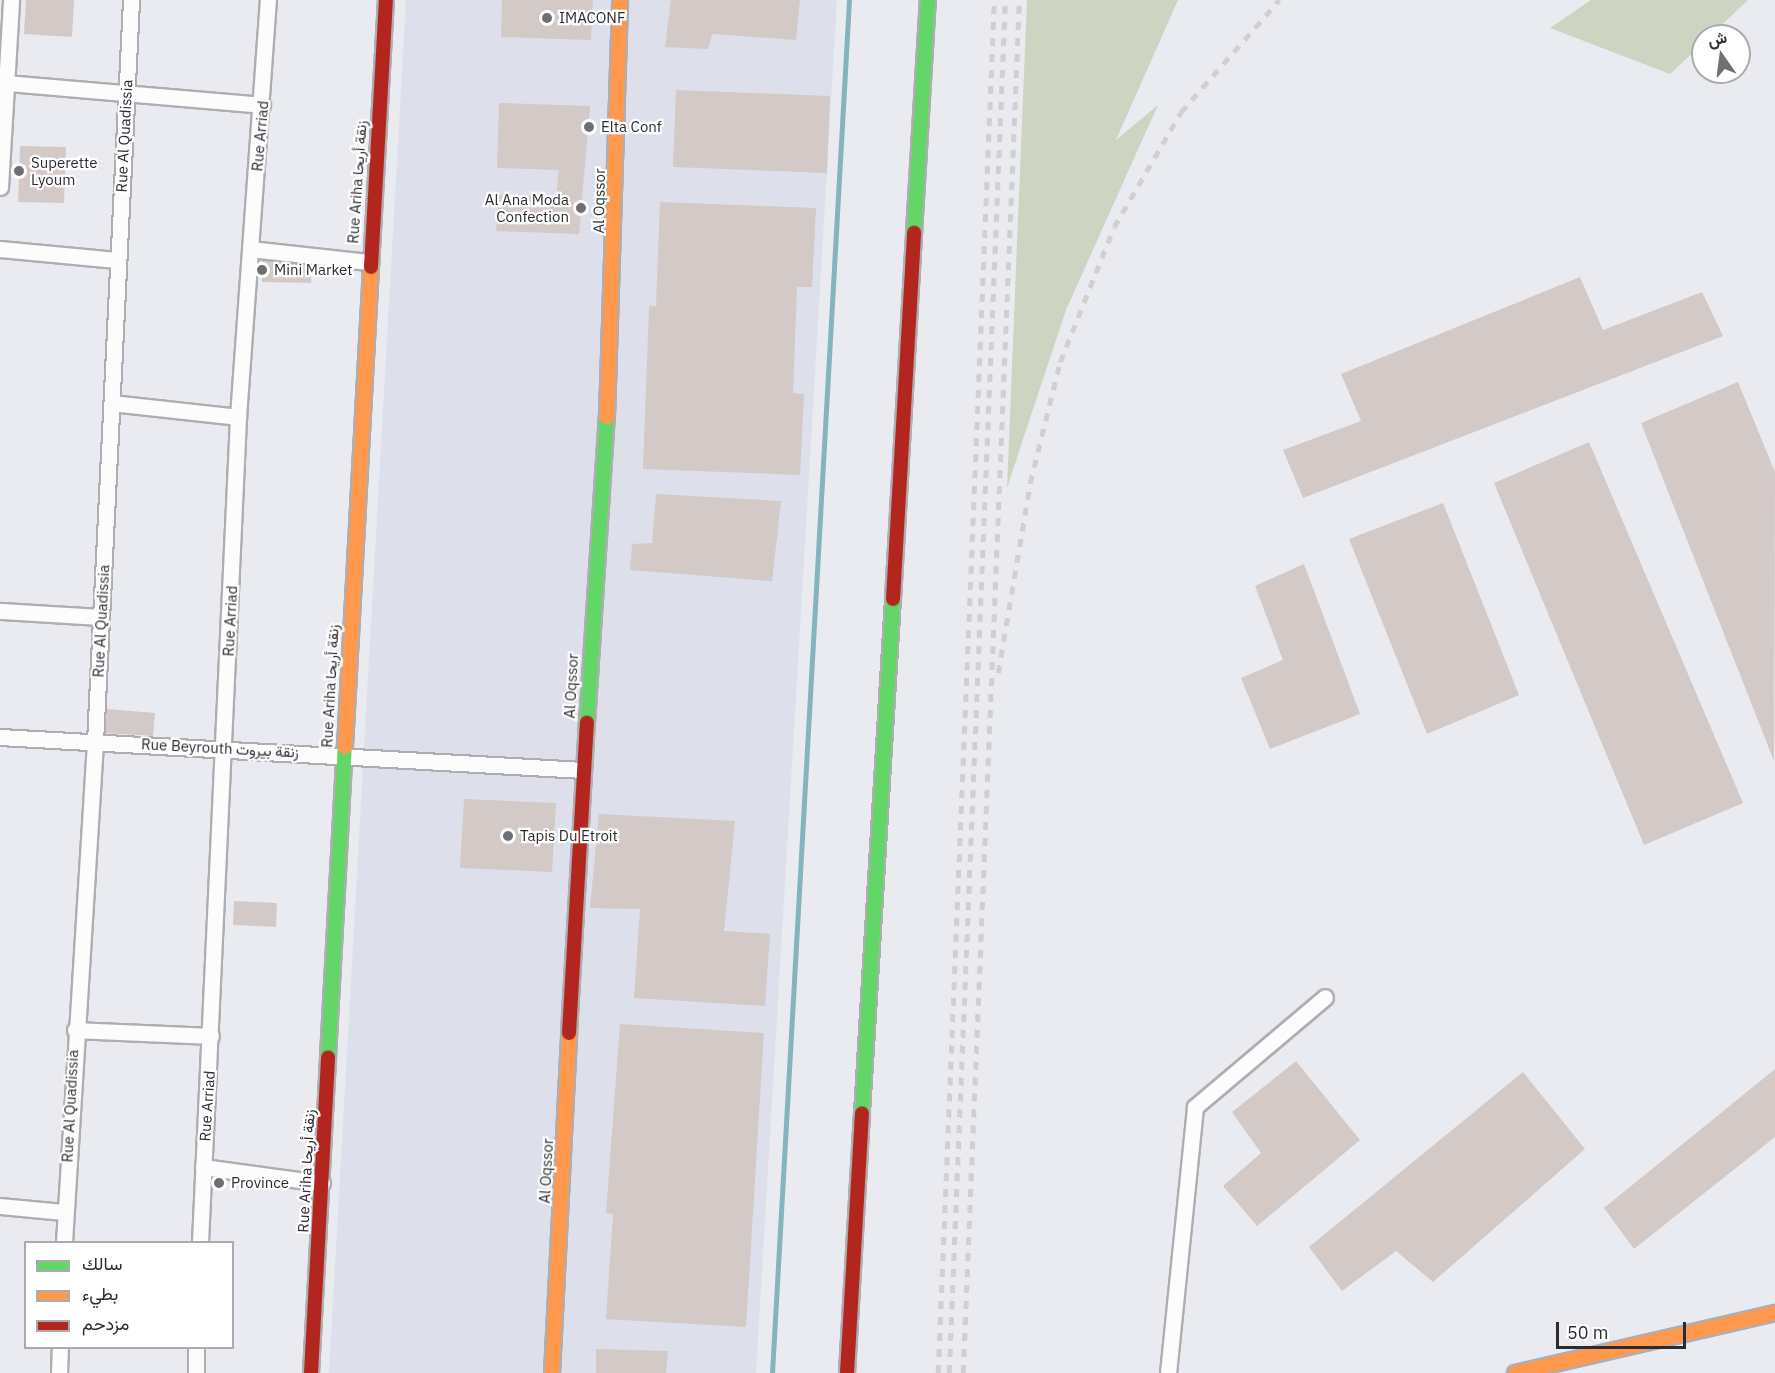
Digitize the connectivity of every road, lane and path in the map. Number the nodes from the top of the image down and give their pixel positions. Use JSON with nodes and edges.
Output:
{"nodes":[{"id":1,"x":11,"y":0,"type":"edge"},
{"id":2,"x":132,"y":0,"type":"edge"},
{"id":3,"x":268,"y":0,"type":"edge"},
{"id":4,"x":386,"y":0,"type":"edge"},
{"id":5,"x":620,"y":0,"type":"edge"},
{"id":6,"x":928,"y":0,"type":"edge"},
{"id":7,"x":8,"y":83,"type":"junction"},
{"id":8,"x":126,"y":93,"type":"junction"},
{"id":9,"x":262,"y":105,"type":"junction"},
{"id":10,"x":0,"y":169,"type":"edge"},
{"id":11,"x":0,"y":187,"type":"edge"},
{"id":12,"x":0,"y":249,"type":"edge"},
{"id":13,"x":250,"y":249,"type":"junction"},
{"id":14,"x":116,"y":260,"type":"junction"},
{"id":15,"x":368,"y":262,"type":"junction"},
{"id":16,"x":112,"y":404,"type":"junction"},
{"id":17,"x":238,"y":417,"type":"junction"},
{"id":18,"x":0,"y":611,"type":"edge"},
{"id":19,"x":101,"y":617,"type":"junction"},
{"id":20,"x":0,"y":737,"type":"edge"},
{"id":21,"x":95,"y":742,"type":"junction"},
{"id":22,"x":222,"y":747,"type":"junction"},
{"id":23,"x":343,"y":754,"type":"junction"},
{"id":24,"x":583,"y":770,"type":"junction"},
{"id":25,"x":1325,"y":997,"type":"dead end"},
{"id":26,"x":75,"y":1030,"type":"junction"},
{"id":27,"x":211,"y":1036,"type":"junction"},
{"id":28,"x":203,"y":1167,"type":"junction"},
{"id":29,"x":322,"y":1183,"type":"junction"},
{"id":30,"x":0,"y":1206,"type":"edge"},
{"id":31,"x":64,"y":1212,"type":"junction"},
{"id":32,"x":64,"y":1241,"type":"edge"},
{"id":33,"x":200,"y":1241,"type":"edge"},
{"id":34,"x":1775,"y":1313,"type":"edge"},
{"id":35,"x":60,"y":1349,"type":"edge"},
{"id":36,"x":196,"y":1349,"type":"edge"},
{"id":37,"x":59,"y":1373,"type":"edge"},
{"id":38,"x":195,"y":1373,"type":"edge"},
{"id":39,"x":311,"y":1373,"type":"edge"},
{"id":40,"x":552,"y":1373,"type":"edge"},
{"id":41,"x":847,"y":1373,"type":"edge"},
{"id":42,"x":1167,"y":1373,"type":"edge"},
{"id":43,"x":1515,"y":1373,"type":"edge"}],
"edges":[{"from":1,"to":7,"type":"street"},
{"from":2,"to":8,"type":"street","name":"Rue Al Quadissia"},
{"from":3,"to":9,"type":"street","name":"Rue Arriad"},
{"from":4,"to":15,"type":"street","name":"Rue Ariha زنقة أريحا"},
{"from":5,"to":24,"type":"street","name":"Al Oqssor"},
{"from":6,"to":41,"type":"street"},
{"from":7,"to":8,"type":"street"},
{"from":7,"to":10,"type":"street"},
{"from":8,"to":9,"type":"street"},
{"from":8,"to":14,"type":"street","name":"Rue Al Quadissia"},
{"from":9,"to":13,"type":"street","name":"Rue Arriad"},
{"from":10,"to":11,"type":"street"},
{"from":12,"to":14,"type":"street"},
{"from":13,"to":15,"type":"street"},
{"from":13,"to":17,"type":"street","name":"Rue Arriad"},
{"from":14,"to":16,"type":"street","name":"Rue Al Quadissia"},
{"from":15,"to":23,"type":"street","name":"Rue Ariha زنقة أريحا"},
{"from":16,"to":17,"type":"street"},
{"from":16,"to":19,"type":"street","name":"Rue Al Quadissia"},
{"from":17,"to":22,"type":"street","name":"Rue Arriad"},
{"from":18,"to":19,"type":"street"},
{"from":19,"to":21,"type":"street","name":"Rue Al Quadissia"},
{"from":20,"to":21,"type":"street","name":"Rue Beyrouth زنقة بيروت"},
{"from":21,"to":22,"type":"street","name":"Rue Beyrouth زنقة بيروت"},
{"from":21,"to":26,"type":"street","name":"Rue Al Quadissia"},
{"from":22,"to":23,"type":"street","name":"Rue Beyrouth زنقة بيروت"},
{"from":22,"to":27,"type":"street","name":"Rue Arriad"},
{"from":23,"to":24,"type":"street","name":"Rue Beyrouth زنقة بيروت"},
{"from":23,"to":29,"type":"street","name":"Rue Ariha زنقة أريحا"},
{"from":24,"to":40,"type":"street","name":"Al Oqssor"},
{"from":25,"to":42,"type":"street"},
{"from":26,"to":27,"type":"street"},
{"from":26,"to":31,"type":"street","name":"Rue Al Quadissia"},
{"from":27,"to":28,"type":"street","name":"Rue Arriad"},
{"from":28,"to":29,"type":"street"},
{"from":28,"to":33,"type":"street","name":"Rue Arriad"},
{"from":29,"to":39,"type":"street","name":"Rue Ariha زنقة أريحا"},
{"from":30,"to":31,"type":"street"},
{"from":31,"to":32,"type":"street","name":"Rue Al Quadissia"},
{"from":34,"to":43,"type":"street"},
{"from":35,"to":37,"type":"street"},
{"from":36,"to":38,"type":"street"}]}
